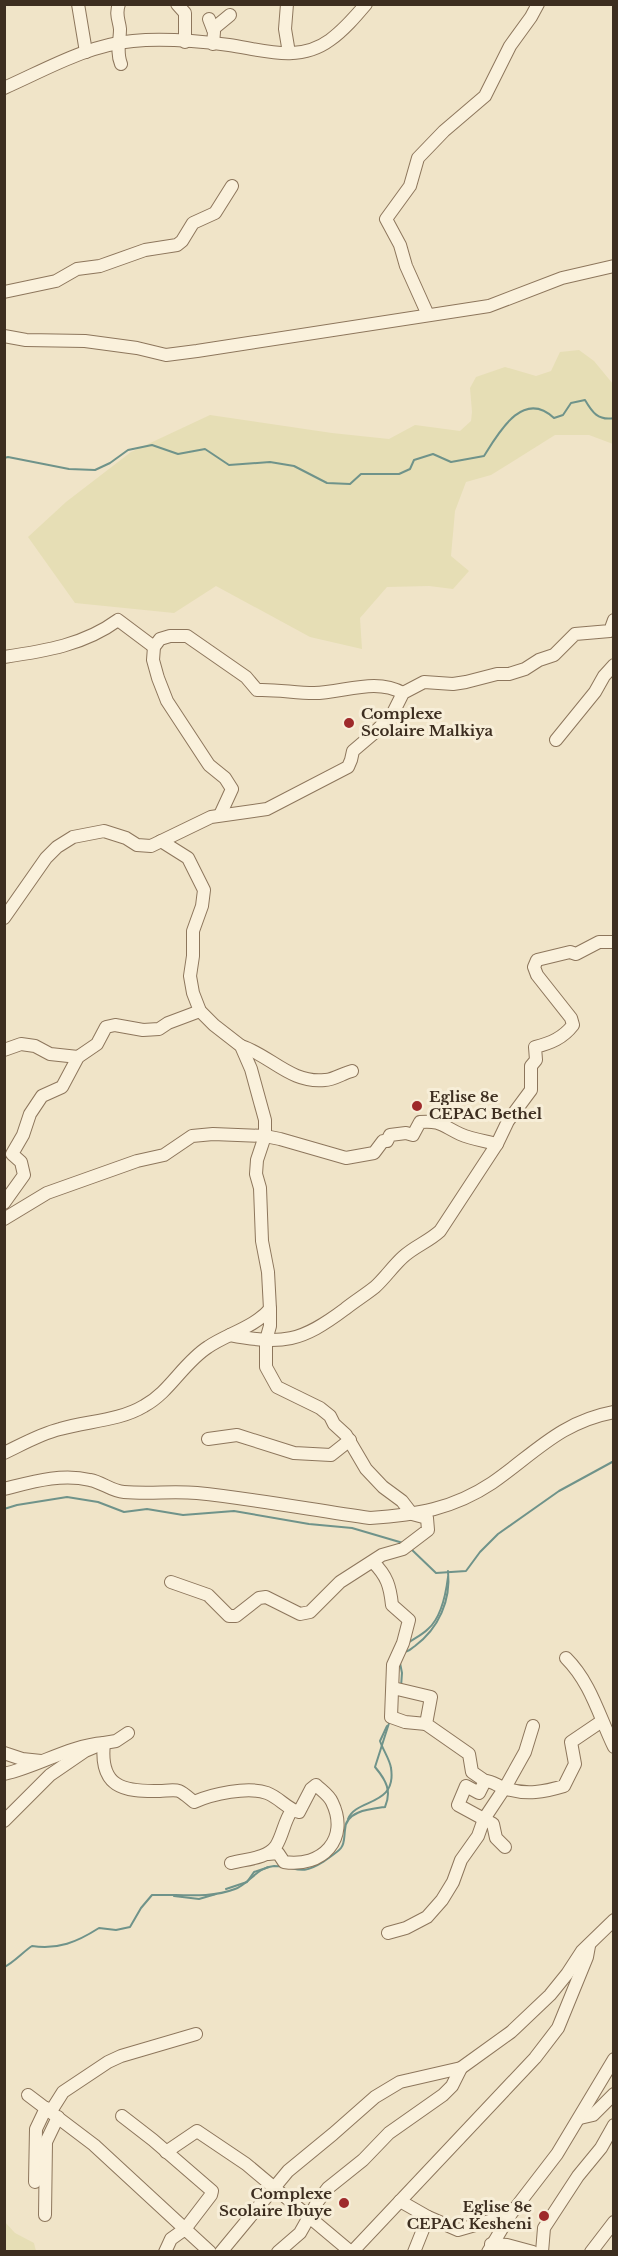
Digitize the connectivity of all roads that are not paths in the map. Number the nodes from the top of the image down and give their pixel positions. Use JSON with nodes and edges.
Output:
{"nodes":[{"id":1,"x":78,"y":4,"type":"edge"},
{"id":2,"x":119,"y":4,"type":"edge"},
{"id":3,"x":177,"y":4,"type":"edge"},
{"id":4,"x":287,"y":4,"type":"edge"},
{"id":5,"x":366,"y":4,"type":"edge"},
{"id":6,"x":538,"y":4,"type":"edge"},
{"id":7,"x":230,"y":15,"type":"dead end"},
{"id":8,"x":185,"y":42,"type":"junction"},
{"id":9,"x":118,"y":44,"type":"junction"},
{"id":10,"x":213,"y":44,"type":"junction"},
{"id":11,"x":86,"y":52,"type":"junction"},
{"id":12,"x":289,"y":53,"type":"junction"},
{"id":13,"x":121,"y":64,"type":"dead end"},
{"id":14,"x":4,"y":88,"type":"edge"},
{"id":15,"x":232,"y":186,"type":"dead end"},
{"id":16,"x":614,"y":266,"type":"edge"},
{"id":17,"x":4,"y":292,"type":"edge"},
{"id":18,"x":428,"y":315,"type":"junction"},
{"id":19,"x":4,"y":336,"type":"edge"},
{"id":20,"x":614,"y":620,"type":"edge"},
{"id":21,"x":154,"y":647,"type":"junction"},
{"id":22,"x":4,"y":657,"type":"edge"},
{"id":23,"x":614,"y":665,"type":"edge"},
{"id":24,"x":403,"y":693,"type":"junction"},
{"id":25,"x":556,"y":740,"type":"dead end"},
{"id":26,"x":220,"y":814,"type":"junction"},
{"id":27,"x":161,"y":841,"type":"junction"},
{"id":28,"x":4,"y":918,"type":"edge"},
{"id":29,"x":614,"y":942,"type":"edge"},
{"id":30,"x":200,"y":1011,"type":"junction"},
{"id":31,"x":241,"y":1046,"type":"junction"},
{"id":32,"x":4,"y":1050,"type":"edge"},
{"id":33,"x":78,"y":1057,"type":"junction"},
{"id":34,"x":352,"y":1071,"type":"dead end"},
{"id":35,"x":265,"y":1136,"type":"junction"},
{"id":36,"x":497,"y":1144,"type":"junction"},
{"id":37,"x":4,"y":1203,"type":"edge"},
{"id":38,"x":4,"y":1219,"type":"edge"},
{"id":39,"x":270,"y":1309,"type":"junction"},
{"id":40,"x":230,"y":1335,"type":"junction"},
{"id":41,"x":266,"y":1340,"type":"junction"},
{"id":42,"x":614,"y":1412,"type":"edge"},
{"id":43,"x":208,"y":1439,"type":"dead end"},
{"id":44,"x":350,"y":1440,"type":"junction"},
{"id":45,"x":4,"y":1453,"type":"edge"},
{"id":46,"x":4,"y":1489,"type":"edge"},
{"id":47,"x":412,"y":1514,"type":"junction"},
{"id":48,"x":373,"y":1562,"type":"junction"},
{"id":49,"x":171,"y":1582,"type":"dead end"},
{"id":50,"x":566,"y":1658,"type":"dead end"},
{"id":51,"x":393,"y":1688,"type":"junction"},
{"id":52,"x":602,"y":1721,"type":"junction"},
{"id":53,"x":426,"y":1724,"type":"junction"},
{"id":54,"x":533,"y":1726,"type":"dead end"},
{"id":55,"x":128,"y":1733,"type":"dead end"},
{"id":56,"x":104,"y":1743,"type":"junction"},
{"id":57,"x":614,"y":1747,"type":"edge"},
{"id":58,"x":4,"y":1753,"type":"edge"},
{"id":59,"x":46,"y":1760,"type":"junction"},
{"id":60,"x":72,"y":1761,"type":"junction"},
{"id":61,"x":4,"y":1774,"type":"edge"},
{"id":62,"x":485,"y":1781,"type":"junction"},
{"id":63,"x":504,"y":1789,"type":"junction"},
{"id":64,"x":291,"y":1810,"type":"junction"},
{"id":65,"x":484,"y":1819,"type":"junction"},
{"id":66,"x":4,"y":1821,"type":"edge"},
{"id":67,"x":505,"y":1847,"type":"dead end"},
{"id":68,"x":268,"y":1854,"type":"junction"},
{"id":69,"x":231,"y":1863,"type":"dead end"},
{"id":70,"x":614,"y":1920,"type":"edge"},
{"id":71,"x":388,"y":1933,"type":"dead end"},
{"id":72,"x":590,"y":1942,"type":"junction"},
{"id":73,"x":196,"y":2034,"type":"dead end"},
{"id":74,"x":614,"y":2059,"type":"edge"},
{"id":75,"x":461,"y":2068,"type":"junction"},
{"id":76,"x":614,"y":2094,"type":"edge"},
{"id":77,"x":28,"y":2095,"type":"dead end"},
{"id":78,"x":52,"y":2112,"type":"junction"},
{"id":79,"x":122,"y":2116,"type":"dead end"},
{"id":80,"x":580,"y":2118,"type":"junction"},
{"id":81,"x":614,"y":2125,"type":"edge"},
{"id":82,"x":166,"y":2152,"type":"junction"},
{"id":83,"x":35,"y":2182,"type":"dead end"},
{"id":84,"x":274,"y":2187,"type":"junction"},
{"id":85,"x":400,"y":2201,"type":"junction"},
{"id":86,"x":45,"y":2215,"type":"dead end"},
{"id":87,"x":510,"y":2215,"type":"junction"},
{"id":88,"x":310,"y":2217,"type":"junction"},
{"id":89,"x":428,"y":2217,"type":"junction"},
{"id":90,"x":614,"y":2222,"type":"edge"},
{"id":91,"x":185,"y":2229,"type":"junction"},
{"id":92,"x":490,"y":2248,"type":"edge"},
{"id":93,"x":165,"y":2252,"type":"edge"},
{"id":94,"x":210,"y":2252,"type":"edge"},
{"id":95,"x":221,"y":2252,"type":"edge"},
{"id":96,"x":278,"y":2252,"type":"edge"},
{"id":97,"x":352,"y":2252,"type":"edge"},
{"id":98,"x":414,"y":2252,"type":"edge"},
{"id":99,"x":533,"y":2252,"type":"edge"},
{"id":100,"x":543,"y":2252,"type":"edge"},
{"id":101,"x":591,"y":2252,"type":"edge"}],
"edges":[{"from":1,"to":11,"type":"street"},
{"from":2,"to":9,"type":"street"},
{"from":3,"to":8,"type":"street"},
{"from":4,"to":12,"type":"street"},
{"from":5,"to":12,"type":"street"},
{"from":6,"to":18,"type":"street"},
{"from":7,"to":10,"type":"street"},
{"from":8,"to":9,"type":"street"},
{"from":8,"to":10,"type":"street"},
{"from":9,"to":11,"type":"street"},
{"from":9,"to":13,"type":"street"},
{"from":10,"to":12,"type":"street"},
{"from":11,"to":14,"type":"street"},
{"from":15,"to":17,"type":"street"},
{"from":16,"to":18,"type":"street"},
{"from":18,"to":19,"type":"street"},
{"from":20,"to":24,"type":"street"},
{"from":21,"to":22,"type":"street"},
{"from":21,"to":24,"type":"street"},
{"from":21,"to":26,"type":"street"},
{"from":23,"to":25,"type":"street"},
{"from":24,"to":26,"type":"street"},
{"from":26,"to":27,"type":"street"},
{"from":27,"to":28,"type":"street"},
{"from":27,"to":30,"type":"street"},
{"from":29,"to":36,"type":"street"},
{"from":30,"to":31,"type":"street"},
{"from":30,"to":33,"type":"street"},
{"from":31,"to":34,"type":"street"},
{"from":31,"to":35,"type":"street"},
{"from":32,"to":33,"type":"street"},
{"from":33,"to":37,"type":"street"},
{"from":35,"to":36,"type":"street"},
{"from":35,"to":38,"type":"street"},
{"from":35,"to":39,"type":"street"},
{"from":36,"to":41,"type":"street"},
{"from":39,"to":40,"type":"street"},
{"from":39,"to":41,"type":"street"},
{"from":40,"to":41,"type":"street"},
{"from":40,"to":45,"type":"street"},
{"from":41,"to":44,"type":"street"},
{"from":42,"to":47,"type":"street"},
{"from":43,"to":44,"type":"street"},
{"from":44,"to":47,"type":"street"},
{"from":46,"to":47,"type":"street"},
{"from":47,"to":48,"type":"street"},
{"from":48,"to":49,"type":"street"},
{"from":48,"to":51,"type":"street"},
{"from":50,"to":52,"type":"street"},
{"from":51,"to":53,"type":"street"},
{"from":51,"to":53,"type":"street"},
{"from":52,"to":57,"type":"street"},
{"from":52,"to":63,"type":"street"},
{"from":53,"to":62,"type":"street"},
{"from":54,"to":63,"type":"street"},
{"from":55,"to":56,"type":"street"},
{"from":56,"to":59,"type":"street"},
{"from":56,"to":60,"type":"street"},
{"from":56,"to":64,"type":"street"},
{"from":58,"to":59,"type":"street"},
{"from":59,"to":60,"type":"street"},
{"from":59,"to":61,"type":"street"},
{"from":60,"to":66,"type":"street"},
{"from":62,"to":63,"type":"street"},
{"from":62,"to":65,"type":"street"},
{"from":63,"to":65,"type":"street"},
{"from":64,"to":68,"type":"street"},
{"from":64,"to":68,"type":"street"},
{"from":65,"to":67,"type":"street"},
{"from":65,"to":71,"type":"street"},
{"from":68,"to":69,"type":"street"},
{"from":70,"to":72,"type":"street"},
{"from":72,"to":75,"type":"street"},
{"from":72,"to":85,"type":"street"},
{"from":73,"to":78,"type":"street"},
{"from":74,"to":80,"type":"street"},
{"from":75,"to":84,"type":"street"},
{"from":75,"to":88,"type":"street"},
{"from":76,"to":80,"type":"street"},
{"from":77,"to":78,"type":"street"},
{"from":78,"to":83,"type":"street"},
{"from":78,"to":86,"type":"street"},
{"from":78,"to":91,"type":"street"},
{"from":79,"to":82,"type":"street"},
{"from":80,"to":87,"type":"street"},
{"from":81,"to":100,"type":"street"},
{"from":82,"to":84,"type":"street"},
{"from":82,"to":91,"type":"street"},
{"from":84,"to":88,"type":"street"},
{"from":84,"to":95,"type":"street"},
{"from":85,"to":89,"type":"street"},
{"from":85,"to":97,"type":"street"},
{"from":87,"to":89,"type":"street"},
{"from":87,"to":92,"type":"street"},
{"from":88,"to":96,"type":"street"},
{"from":88,"to":97,"type":"street"},
{"from":89,"to":98,"type":"street"},
{"from":90,"to":101,"type":"street"},
{"from":91,"to":93,"type":"street"},
{"from":91,"to":94,"type":"street"},
{"from":92,"to":99,"type":"street"}]}
